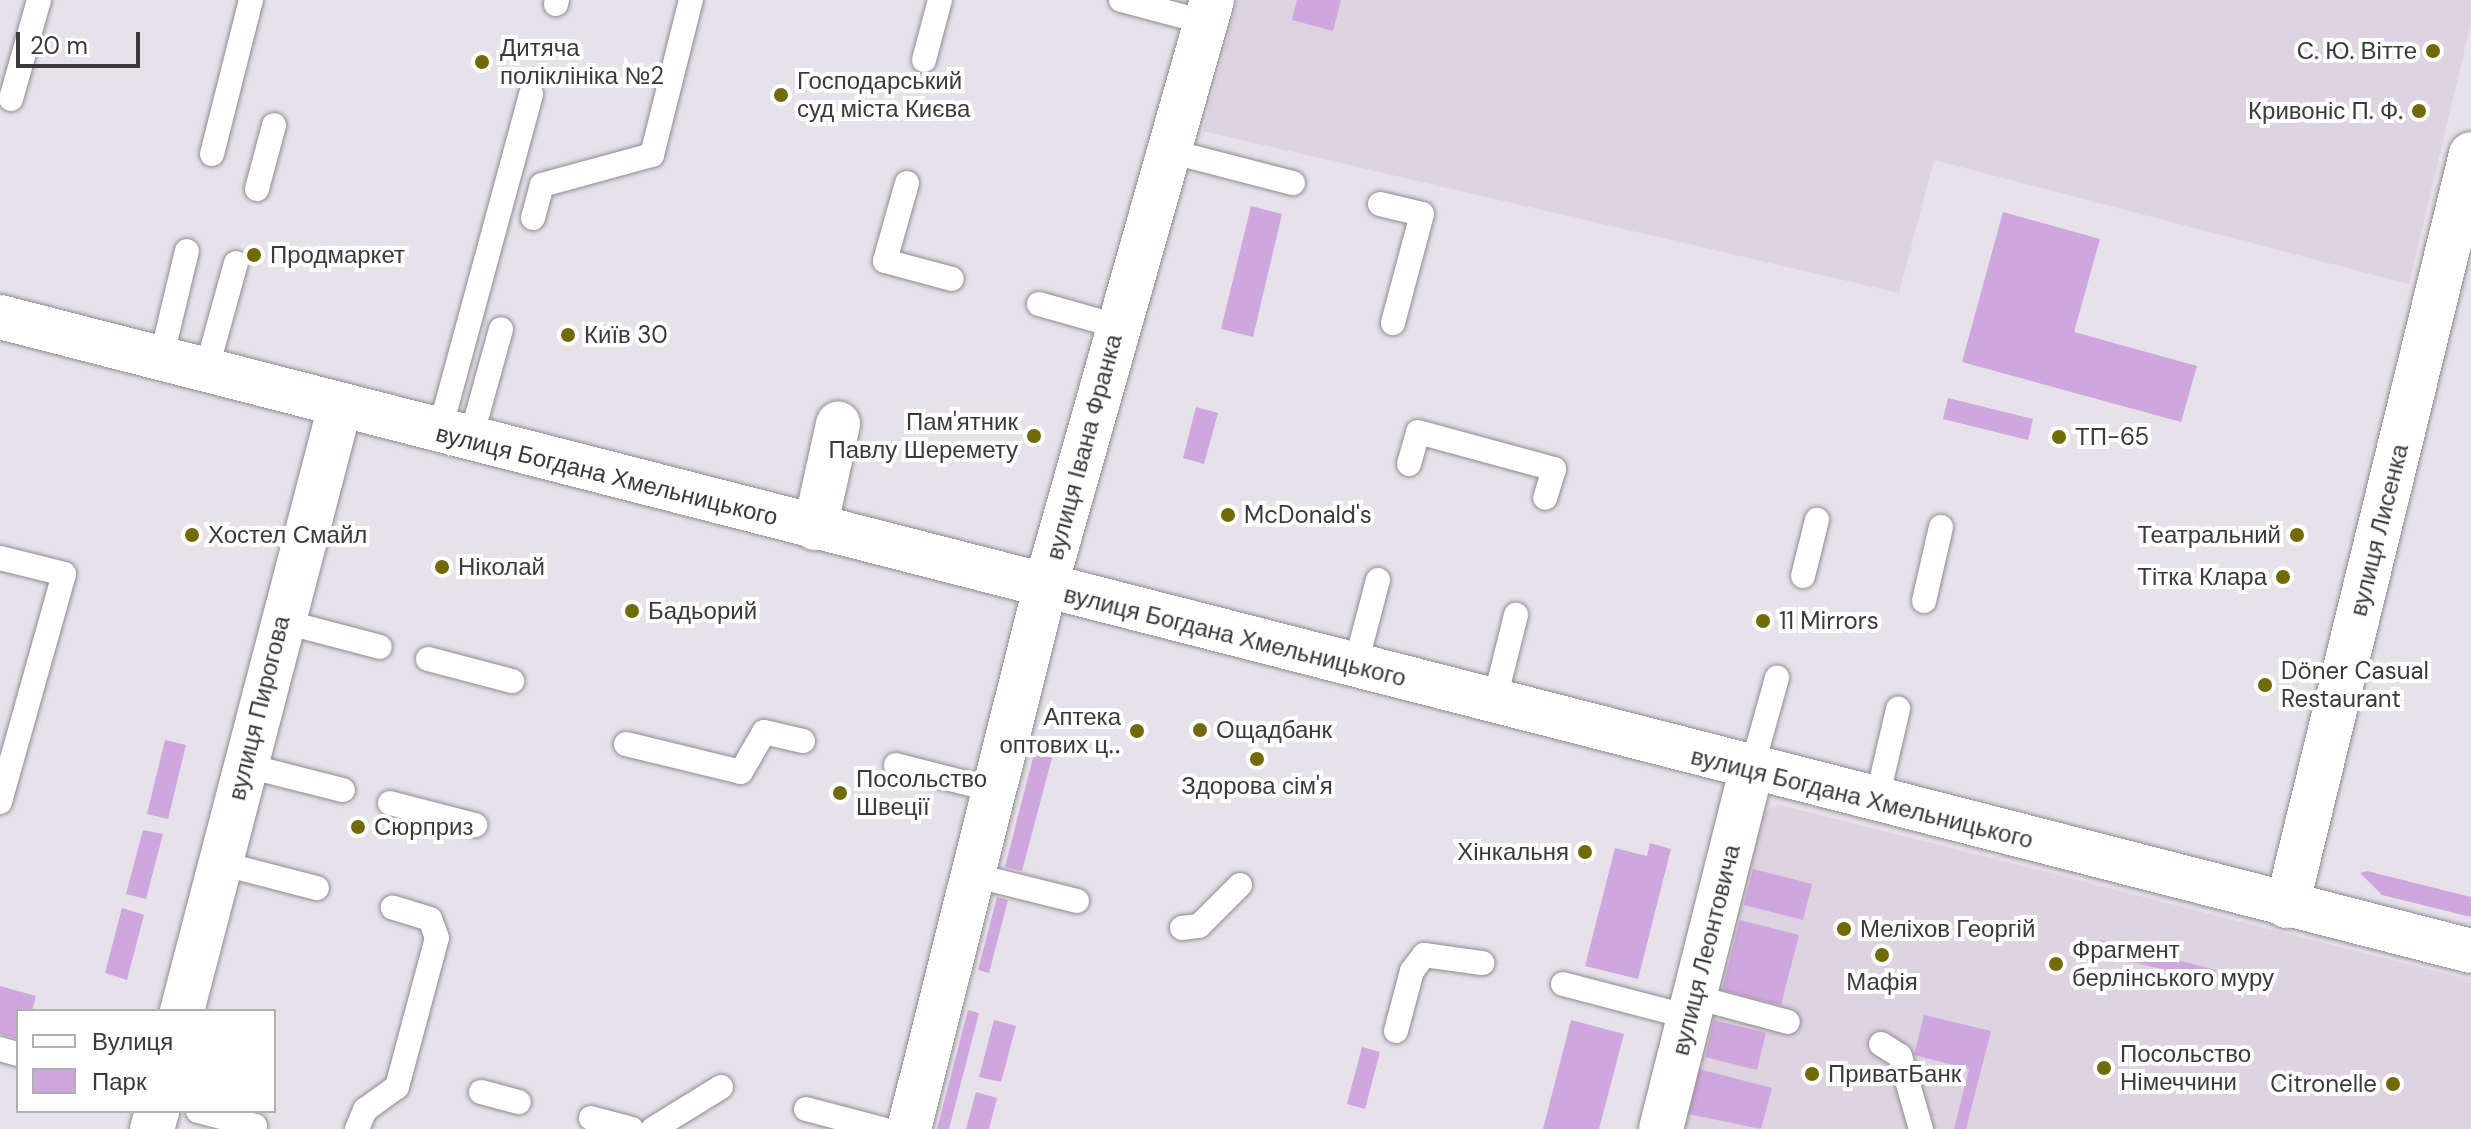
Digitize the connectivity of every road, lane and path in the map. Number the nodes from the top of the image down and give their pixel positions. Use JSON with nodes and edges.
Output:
{"nodes":[{"id":1,"x":39,"y":0,"type":"edge"},
{"id":2,"x":251,"y":0,"type":"edge"},
{"id":3,"x":691,"y":0,"type":"edge"},
{"id":4,"x":940,"y":0,"type":"edge"},
{"id":5,"x":1121,"y":0,"type":"edge"},
{"id":6,"x":1208,"y":11,"type":"edge"},
{"id":7,"x":924,"y":60,"type":"dead end"},
{"id":8,"x":531,"y":94,"type":"dead end"},
{"id":9,"x":11,"y":99,"type":"dead end"},
{"id":10,"x":274,"y":125,"type":"dead end"},
{"id":11,"x":1169,"y":151,"type":"junction"},
{"id":12,"x":212,"y":154,"type":"dead end"},
{"id":13,"x":2471,"y":154,"type":"edge"},
{"id":14,"x":907,"y":183,"type":"dead end"},
{"id":15,"x":1293,"y":183,"type":"dead end"},
{"id":16,"x":257,"y":189,"type":"dead end"},
{"id":17,"x":1380,"y":204,"type":"dead end"},
{"id":18,"x":533,"y":218,"type":"dead end"},
{"id":19,"x":187,"y":251,"type":"dead end"},
{"id":20,"x":236,"y":263,"type":"dead end"},
{"id":21,"x":952,"y":279,"type":"dead end"},
{"id":22,"x":1039,"y":304,"type":"dead end"},
{"id":23,"x":0,"y":317,"type":"edge"},
{"id":24,"x":1393,"y":323,"type":"dead end"},
{"id":25,"x":1117,"y":326,"type":"junction"},
{"id":26,"x":501,"y":329,"type":"dead end"},
{"id":27,"x":161,"y":359,"type":"junction"},
{"id":28,"x":206,"y":371,"type":"junction"},
{"id":29,"x":340,"y":406,"type":"junction"},
{"id":30,"x":838,"y":424,"type":"dead end"},
{"id":31,"x":454,"y":437,"type":"junction"},
{"id":32,"x":1409,"y":464,"type":"dead end"},
{"id":33,"x":1545,"y":498,"type":"dead end"},
{"id":34,"x":1817,"y":520,"type":"dead end"},
{"id":35,"x":1941,"y":527,"type":"dead end"},
{"id":36,"x":815,"y":528,"type":"junction"},
{"id":37,"x":0,"y":558,"type":"edge"},
{"id":38,"x":1803,"y":576,"type":"dead end"},
{"id":39,"x":1378,"y":580,"type":"dead end"},
{"id":40,"x":1045,"y":588,"type":"junction"},
{"id":41,"x":1924,"y":601,"type":"dead end"},
{"id":42,"x":1516,"y":615,"type":"dead end"},
{"id":43,"x":281,"y":621,"type":"junction"},
{"id":44,"x":380,"y":647,"type":"dead end"},
{"id":45,"x":428,"y":659,"type":"dead end"},
{"id":46,"x":1355,"y":667,"type":"junction"},
{"id":47,"x":1777,"y":678,"type":"dead end"},
{"id":48,"x":512,"y":681,"type":"dead end"},
{"id":49,"x":1494,"y":703,"type":"junction"},
{"id":50,"x":1898,"y":709,"type":"dead end"},
{"id":51,"x":803,"y":741,"type":"dead end"},
{"id":52,"x":626,"y":744,"type":"dead end"},
{"id":53,"x":244,"y":765,"type":"junction"},
{"id":54,"x":896,"y":765,"type":"dead end"},
{"id":55,"x":1751,"y":771,"type":"junction"},
{"id":56,"x":343,"y":790,"type":"dead end"},
{"id":57,"x":997,"y":791,"type":"junction"},
{"id":58,"x":0,"y":802,"type":"edge"},
{"id":59,"x":390,"y":803,"type":"dead end"},
{"id":60,"x":1876,"y":803,"type":"junction"},
{"id":61,"x":475,"y":825,"type":"dead end"},
{"id":62,"x":220,"y":863,"type":"junction"},
{"id":63,"x":977,"y":876,"type":"junction"},
{"id":64,"x":1240,"y":885,"type":"dead end"},
{"id":65,"x":317,"y":888,"type":"dead end"},
{"id":66,"x":1077,"y":901,"type":"dead end"},
{"id":67,"x":2287,"y":906,"type":"junction"},
{"id":68,"x":393,"y":908,"type":"dead end"},
{"id":69,"x":1182,"y":928,"type":"dead end"},
{"id":70,"x":2471,"y":951,"type":"edge"},
{"id":71,"x":1482,"y":963,"type":"dead end"},
{"id":72,"x":1563,"y":984,"type":"dead end"},
{"id":73,"x":1692,"y":1007,"type":"junction"},
{"id":74,"x":183,"y":1009,"type":"edge"},
{"id":75,"x":1788,"y":1022,"type":"dead end"},
{"id":76,"x":1396,"y":1031,"type":"dead end"},
{"id":77,"x":1881,"y":1044,"type":"dead end"},
{"id":78,"x":721,"y":1087,"type":"dead end"},
{"id":79,"x":481,"y":1092,"type":"dead end"},
{"id":80,"x":519,"y":1102,"type":"dead end"},
{"id":81,"x":806,"y":1109,"type":"dead end"},
{"id":82,"x":206,"y":1113,"type":"edge"},
{"id":83,"x":591,"y":1118,"type":"dead end"},
{"id":84,"x":255,"y":1126,"type":"dead end"},
{"id":85,"x":357,"y":1129,"type":"edge"},
{"id":86,"x":632,"y":1129,"type":"edge"},
{"id":87,"x":653,"y":1129,"type":"edge"},
{"id":88,"x":882,"y":1129,"type":"edge"},
{"id":89,"x":909,"y":1129,"type":"edge"},
{"id":90,"x":1661,"y":1129,"type":"edge"},
{"id":91,"x":1921,"y":1129,"type":"edge"}],
"edges":[{"from":1,"to":9,"type":"lane"},
{"from":2,"to":12,"type":"lane"},
{"from":3,"to":18,"type":"lane"},
{"from":4,"to":7,"type":"lane"},
{"from":5,"to":6,"type":"lane"},
{"from":6,"to":11,"type":"street","name":"вулиця Івана Франка"},
{"from":8,"to":31,"type":"lane"},
{"from":10,"to":16,"type":"lane"},
{"from":11,"to":15,"type":"lane"},
{"from":11,"to":25,"type":"street","name":"вулиця Івана Франка"},
{"from":13,"to":67,"type":"street","name":"вулиця Лисенка"},
{"from":14,"to":21,"type":"lane"},
{"from":17,"to":24,"type":"lane"},
{"from":19,"to":27,"type":"lane"},
{"from":20,"to":28,"type":"lane"},
{"from":22,"to":25,"type":"lane"},
{"from":23,"to":27,"type":"street","name":"вулиця Богдана Хмельницького"},
{"from":25,"to":40,"type":"street","name":"вулиця Івана Франка"},
{"from":26,"to":31,"type":"lane"},
{"from":27,"to":28,"type":"street","name":"вулиця Богдана Хмельницького"},
{"from":28,"to":29,"type":"street","name":"вулиця Богдана Хмельницького"},
{"from":29,"to":31,"type":"street","name":"вулиця Богдана Хмельницького"},
{"from":29,"to":43,"type":"street","name":"вулиця Пирогова"},
{"from":30,"to":36,"type":"street"},
{"from":31,"to":36,"type":"street","name":"вулиця Богдана Хмельницького"},
{"from":32,"to":33,"type":"lane"},
{"from":34,"to":38,"type":"lane"},
{"from":35,"to":41,"type":"lane"},
{"from":36,"to":40,"type":"street","name":"вулиця Богдана Хмельницького"},
{"from":37,"to":58,"type":"lane"},
{"from":39,"to":46,"type":"lane"},
{"from":40,"to":46,"type":"street","name":"вулиця Богдана Хмельницького"},
{"from":40,"to":57,"type":"street","name":"вулиця Івана Франка"},
{"from":42,"to":49,"type":"lane"},
{"from":43,"to":44,"type":"lane"},
{"from":43,"to":53,"type":"street","name":"вулиця Пирогова"},
{"from":45,"to":48,"type":"lane"},
{"from":46,"to":49,"type":"street","name":"вулиця Богдана Хмельницького"},
{"from":47,"to":55,"type":"lane"},
{"from":49,"to":55,"type":"street","name":"вулиця Богдана Хмельницького"},
{"from":50,"to":60,"type":"lane"},
{"from":51,"to":52,"type":"lane"},
{"from":53,"to":56,"type":"lane"},
{"from":53,"to":62,"type":"street","name":"вулиця Пирогова"},
{"from":54,"to":57,"type":"lane"},
{"from":55,"to":60,"type":"street","name":"вулиця Богдана Хмельницького"},
{"from":55,"to":73,"type":"street","name":"вулиця Леонтовича"},
{"from":57,"to":63,"type":"street","name":"вулиця Івана Франка"},
{"from":59,"to":61,"type":"lane"},
{"from":60,"to":67,"type":"street","name":"вулиця Богдана Хмельницького"},
{"from":62,"to":65,"type":"lane"},
{"from":62,"to":74,"type":"street","name":"вулиця Пирогова"},
{"from":63,"to":66,"type":"lane"},
{"from":63,"to":89,"type":"street","name":"вулиця Івана Франка"},
{"from":64,"to":69,"type":"lane"},
{"from":67,"to":70,"type":"street","name":"вулиця Богдана Хмельницького"},
{"from":68,"to":85,"type":"lane"},
{"from":71,"to":76,"type":"lane"},
{"from":72,"to":73,"type":"lane"},
{"from":73,"to":75,"type":"lane"},
{"from":73,"to":90,"type":"street","name":"вулиця Леонтовича"},
{"from":77,"to":91,"type":"lane"},
{"from":78,"to":87,"type":"lane"},
{"from":79,"to":80,"type":"lane"},
{"from":81,"to":88,"type":"lane"},
{"from":82,"to":84,"type":"lane"},
{"from":83,"to":86,"type":"lane"}]}
